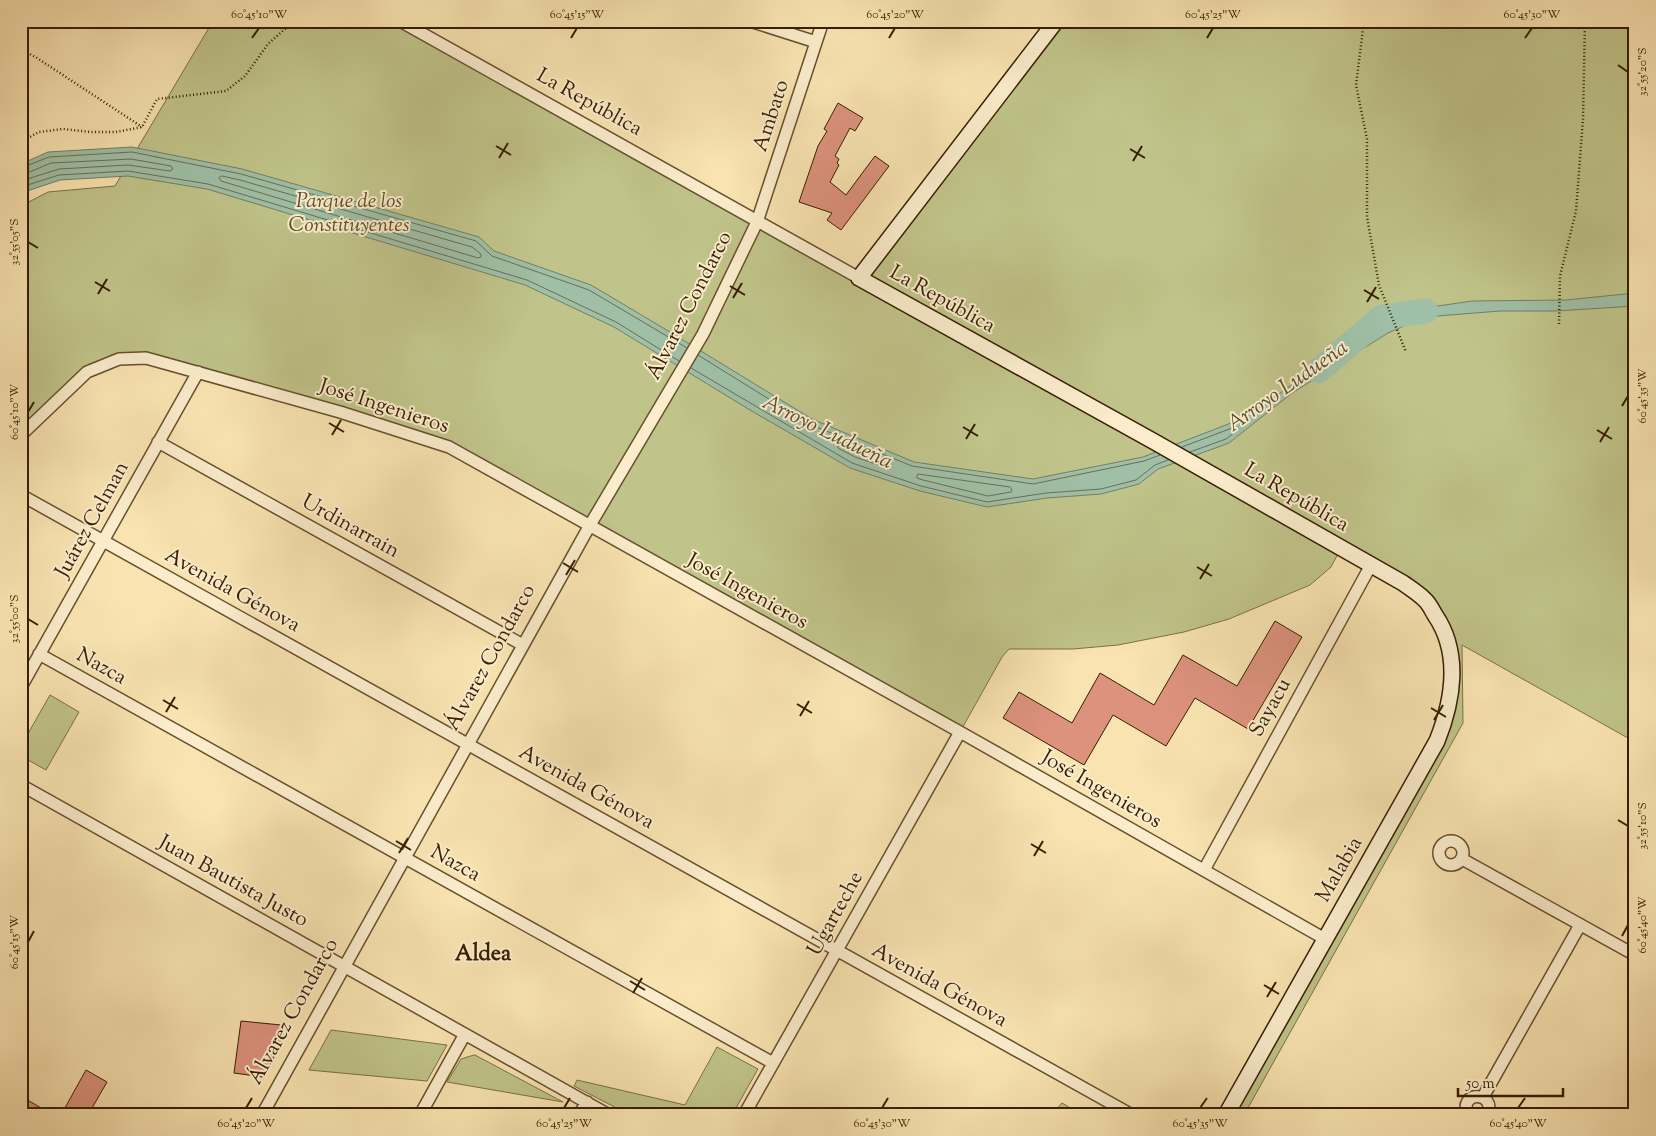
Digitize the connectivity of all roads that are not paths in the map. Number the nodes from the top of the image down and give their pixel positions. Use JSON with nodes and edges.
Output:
{"nodes":[{"id":1,"x":400,"y":21,"type":"edge"},
{"id":2,"x":750,"y":21,"type":"edge"},
{"id":3,"x":823,"y":21,"type":"edge"},
{"id":4,"x":1056,"y":21,"type":"edge"},
{"id":5,"x":816,"y":42,"type":"junction"},
{"id":6,"x":757,"y":222,"type":"junction"},
{"id":7,"x":859,"y":278,"type":"junction"},
{"id":8,"x":198,"y":372,"type":"junction"},
{"id":9,"x":21,"y":434,"type":"edge"},
{"id":10,"x":158,"y":442,"type":"junction"},
{"id":11,"x":21,"y":495,"type":"edge"},
{"id":12,"x":590,"y":526,"type":"junction"},
{"id":13,"x":103,"y":541,"type":"junction"},
{"id":14,"x":1371,"y":565,"type":"junction"},
{"id":15,"x":1446,"y":636,"type":"joint"},
{"id":16,"x":523,"y":645,"type":"junction"},
{"id":17,"x":39,"y":654,"type":"junction"},
{"id":18,"x":21,"y":686,"type":"edge"},
{"id":19,"x":960,"y":732,"type":"junction"},
{"id":20,"x":468,"y":744,"type":"junction"},
{"id":21,"x":21,"y":786,"type":"edge"},
{"id":22,"x":405,"y":858,"type":"junction"},
{"id":23,"x":1462,"y":860,"type":"dead end"},
{"id":24,"x":1204,"y":870,"type":"junction"},
{"id":25,"x":1580,"y":926,"type":"junction"},
{"id":26,"x":1326,"y":939,"type":"junction"},
{"id":27,"x":837,"y":950,"type":"junction"},
{"id":28,"x":1635,"y":956,"type":"edge"},
{"id":29,"x":344,"y":966,"type":"junction"},
{"id":30,"x":465,"y":1034,"type":"junction"},
{"id":31,"x":773,"y":1063,"type":"junction"},
{"id":32,"x":1483,"y":1097,"type":"junction"},
{"id":33,"x":586,"y":1102,"type":"junction"},
{"id":34,"x":262,"y":1115,"type":"edge"},
{"id":35,"x":420,"y":1115,"type":"edge"},
{"id":36,"x":579,"y":1115,"type":"edge"},
{"id":37,"x":609,"y":1115,"type":"edge"},
{"id":38,"x":744,"y":1115,"type":"edge"},
{"id":39,"x":1132,"y":1115,"type":"edge"},
{"id":40,"x":1226,"y":1115,"type":"edge"},
{"id":41,"x":1468,"y":1115,"type":"edge"},
{"id":42,"x":1487,"y":1115,"type":"edge"}],
"edges":[{"from":1,"to":6,"type":"street","name":"La República"},
{"from":2,"to":5,"type":"street"},
{"from":3,"to":5,"type":"street","name":"Ambato"},
{"from":4,"to":7,"type":"main road"},
{"from":5,"to":6,"type":"street","name":"Ambato"},
{"from":6,"to":7,"type":"street","name":"La República"},
{"from":6,"to":12,"type":"street","name":"Álvarez Condarco"},
{"from":7,"to":14,"type":"main road","name":"La República"},
{"from":8,"to":9,"type":"street","name":"José Ingenieros"},
{"from":8,"to":10,"type":"street","name":"Juárez Celman"},
{"from":8,"to":12,"type":"street","name":"José Ingenieros"},
{"from":10,"to":13,"type":"street","name":"Juárez Celman"},
{"from":10,"to":16,"type":"street","name":"Urdinarrain"},
{"from":11,"to":13,"type":"street","name":"Avenida Génova"},
{"from":12,"to":16,"type":"street","name":"Álvarez Condarco"},
{"from":12,"to":19,"type":"street","name":"José Ingenieros"},
{"from":13,"to":17,"type":"street","name":"Juárez Celman"},
{"from":13,"to":20,"type":"street","name":"Avenida Génova"},
{"from":14,"to":15,"type":"main road","name":"La República"},
{"from":14,"to":24,"type":"street","name":"Sayacu"},
{"from":15,"to":26,"type":"main road","name":"Malabia"},
{"from":16,"to":20,"type":"street","name":"Álvarez Condarco"},
{"from":17,"to":18,"type":"street","name":"Juárez Celman"},
{"from":17,"to":22,"type":"street","name":"Nazca"},
{"from":19,"to":24,"type":"street","name":"José Ingenieros"},
{"from":19,"to":27,"type":"street","name":"Ugarteche"},
{"from":20,"to":22,"type":"street","name":"Álvarez Condarco"},
{"from":20,"to":27,"type":"street","name":"Avenida Génova"},
{"from":21,"to":29,"type":"street","name":"Juan Bautista Justo"},
{"from":22,"to":29,"type":"street","name":"Álvarez Condarco"},
{"from":22,"to":31,"type":"street","name":"Nazca"},
{"from":23,"to":25,"type":"street"},
{"from":24,"to":26,"type":"street","name":"José Ingenieros"},
{"from":25,"to":28,"type":"street"},
{"from":25,"to":32,"type":"street"},
{"from":26,"to":40,"type":"main road","name":"Malabia"},
{"from":27,"to":31,"type":"street","name":"Ugarteche"},
{"from":27,"to":39,"type":"street","name":"Avenida Génova"},
{"from":29,"to":30,"type":"street","name":"Juan Bautista Justo"},
{"from":29,"to":34,"type":"street","name":"Álvarez Condarco"},
{"from":30,"to":33,"type":"street","name":"Juan Bautista Justo"},
{"from":30,"to":35,"type":"street"},
{"from":31,"to":38,"type":"street","name":"Ugarteche"},
{"from":32,"to":41,"type":"street"},
{"from":32,"to":42,"type":"street"},
{"from":33,"to":36,"type":"street"},
{"from":33,"to":37,"type":"street","name":"Juan Bautista Justo"}]}
